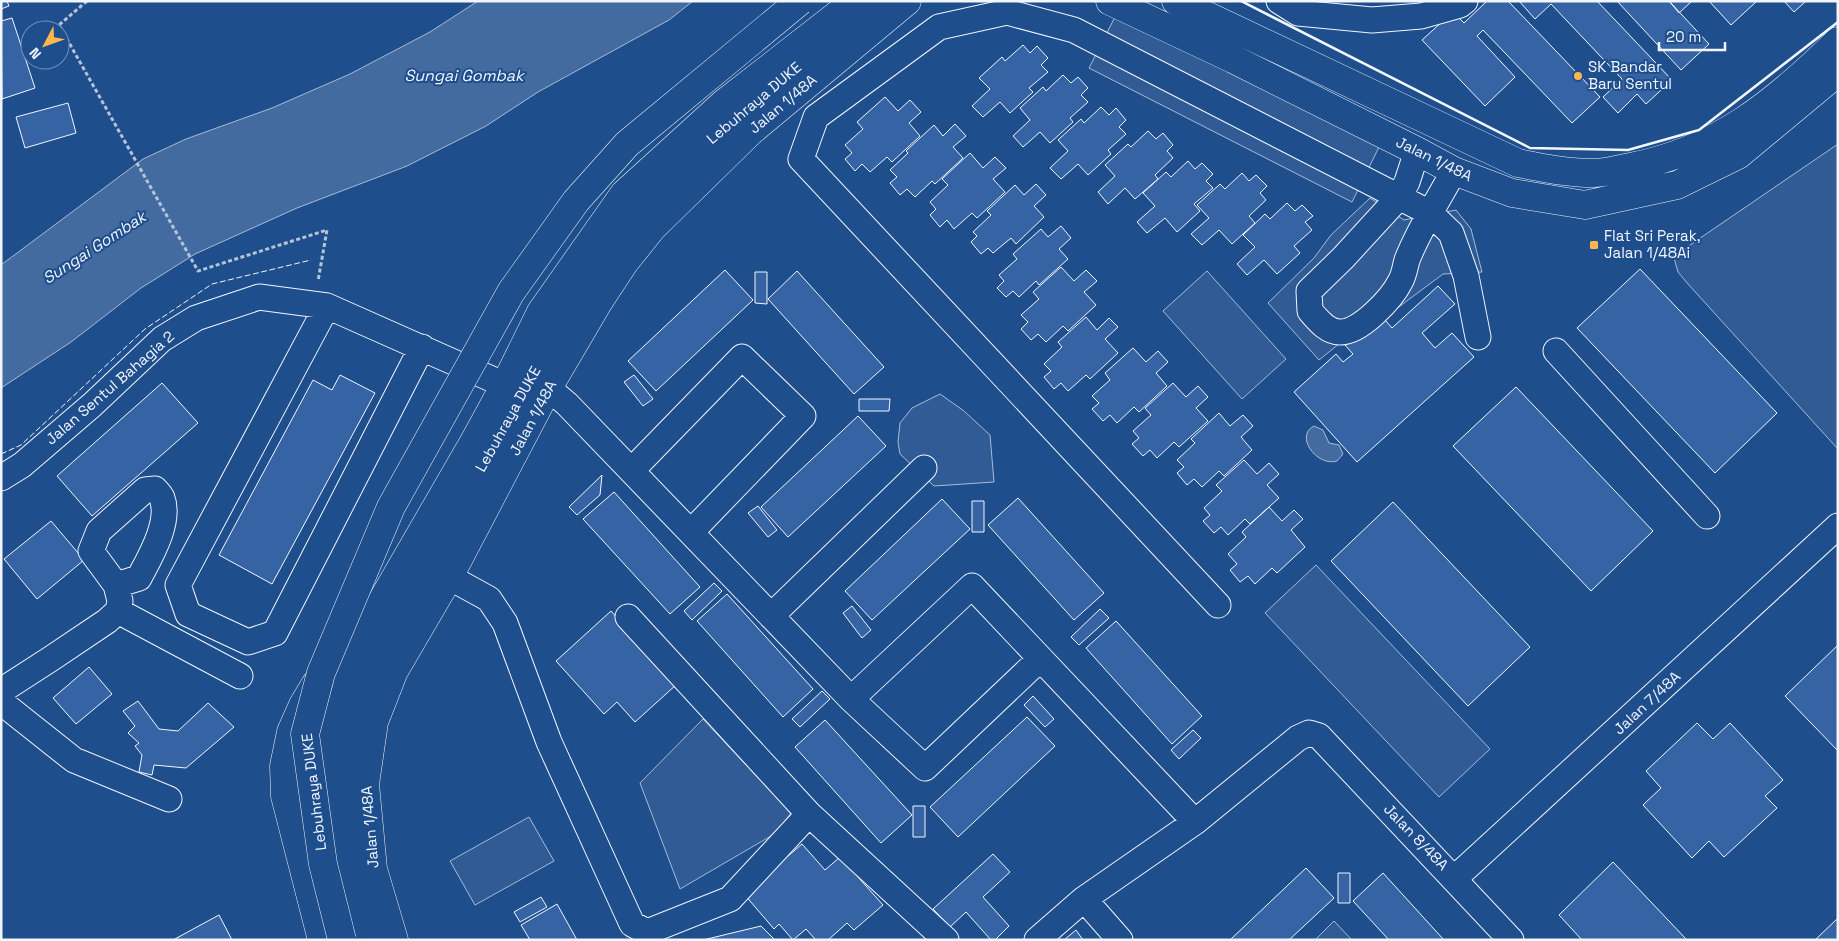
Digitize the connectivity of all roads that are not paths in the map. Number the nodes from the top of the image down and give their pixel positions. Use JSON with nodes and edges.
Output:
{"nodes":[{"id":1,"x":800,"y":1,"type":"edge"},
{"id":2,"x":855,"y":1,"type":"edge"},
{"id":3,"x":872,"y":1,"type":"edge"},
{"id":4,"x":906,"y":1,"type":"edge"},
{"id":5,"x":1110,"y":1,"type":"edge"},
{"id":6,"x":1176,"y":1,"type":"edge"},
{"id":7,"x":1279,"y":1,"type":"edge"},
{"id":8,"x":1465,"y":1,"type":"edge"},
{"id":9,"x":1838,"y":41,"type":"edge"},
{"id":10,"x":1830,"y":76,"type":"edge"},
{"id":11,"x":1417,"y":151,"type":"junction"},
{"id":12,"x":1454,"y":171,"type":"junction"},
{"id":13,"x":1399,"y":196,"type":"junction"},
{"id":14,"x":1430,"y":213,"type":"junction"},
{"id":15,"x":320,"y":305,"type":"junction"},
{"id":16,"x":1478,"y":337,"type":"dead end"},
{"id":17,"x":422,"y":347,"type":"junction"},
{"id":18,"x":1556,"y":351,"type":"dead end"},
{"id":19,"x":505,"y":385,"type":"junction"},
{"id":20,"x":548,"y":388,"type":"junction"},
{"id":21,"x":924,"y":468,"type":"dead end"},
{"id":22,"x":632,"y":470,"type":"junction"},
{"id":23,"x":1,"y":478,"type":"edge"},
{"id":24,"x":1707,"y":516,"type":"dead end"},
{"id":25,"x":1838,"y":526,"type":"edge"},
{"id":26,"x":691,"y":532,"type":"junction"},
{"id":27,"x":449,"y":577,"type":"junction"},
{"id":28,"x":116,"y":584,"type":"dead end"},
{"id":29,"x":1218,"y":605,"type":"dead end"},
{"id":30,"x":379,"y":606,"type":"junction"},
{"id":31,"x":118,"y":611,"type":"junction"},
{"id":32,"x":771,"y":616,"type":"junction"},
{"id":33,"x":628,"y":617,"type":"dead end"},
{"id":34,"x":1040,"y":659,"type":"junction"},
{"id":35,"x":240,"y":676,"type":"dead end"},
{"id":36,"x":1,"y":691,"type":"edge"},
{"id":37,"x":851,"y":699,"type":"junction"},
{"id":38,"x":1,"y":702,"type":"edge"},
{"id":39,"x":169,"y":799,"type":"dead end"},
{"id":40,"x":809,"y":814,"type":"junction"},
{"id":41,"x":1195,"y":822,"type":"junction"},
{"id":42,"x":1455,"y":878,"type":"junction"},
{"id":43,"x":1084,"y":899,"type":"junction"},
{"id":44,"x":322,"y":940,"type":"edge"},
{"id":45,"x":342,"y":940,"type":"edge"},
{"id":46,"x":356,"y":940,"type":"edge"},
{"id":47,"x":379,"y":940,"type":"edge"},
{"id":48,"x":394,"y":940,"type":"edge"},
{"id":49,"x":946,"y":940,"type":"edge"},
{"id":50,"x":1037,"y":940,"type":"edge"},
{"id":51,"x":1120,"y":940,"type":"edge"},
{"id":52,"x":1512,"y":940,"type":"edge"}],
"edges":[{"from":1,"to":45,"type":"main road","name":"Lebuhraya DUKE","bridge":true},
{"from":2,"to":19,"type":"main road"},
{"from":3,"to":47,"type":"main road","name":"Lebuhraya DUKE"},
{"from":4,"to":20,"type":"main road","name":"Jalan 1/48A"},
{"from":5,"to":11,"type":"main road","name":"Jalan 1/48A"},
{"from":6,"to":10,"type":"main road","name":"Jalan 1/48A"},
{"from":7,"to":8,"type":"street"},
{"from":9,"to":10,"type":"main road","name":"Jalan 1/48A"},
{"from":10,"to":12,"type":"main road","name":"Jalan 1/48A"},
{"from":11,"to":12,"type":"main road","name":"Jalan 1/48A"},
{"from":11,"to":13,"type":"street"},
{"from":12,"to":14,"type":"street"},
{"from":13,"to":14,"type":"street"},
{"from":13,"to":14,"type":"street"},
{"from":13,"to":29,"type":"street"},
{"from":14,"to":16,"type":"street"},
{"from":15,"to":17,"type":"street","name":"Jalan Sentul Bahagia 2"},
{"from":15,"to":17,"type":"street"},
{"from":15,"to":23,"type":"street","name":"Jalan Sentul Bahagia 2"},
{"from":17,"to":19,"type":"street","name":"Jalan Sentul Bahagia 2"},
{"from":18,"to":24,"type":"street"},
{"from":19,"to":30,"type":"main road"},
{"from":20,"to":22,"type":"street"},
{"from":20,"to":27,"type":"main road","name":"Jalan 1/48A"},
{"from":21,"to":32,"type":"street"},
{"from":22,"to":26,"type":"street"},
{"from":22,"to":26,"type":"street"},
{"from":25,"to":42,"type":"street","name":"Jalan 7/48A"},
{"from":26,"to":32,"type":"street"},
{"from":27,"to":40,"type":"street"},
{"from":27,"to":48,"type":"main road","name":"Jalan 1/48A"},
{"from":28,"to":31,"type":"street"},
{"from":30,"to":44,"type":"main road"},
{"from":30,"to":46,"type":"main road"},
{"from":31,"to":35,"type":"street"},
{"from":31,"to":36,"type":"street"},
{"from":32,"to":37,"type":"street"},
{"from":33,"to":40,"type":"street"},
{"from":34,"to":37,"type":"street"},
{"from":34,"to":37,"type":"street"},
{"from":34,"to":41,"type":"street"},
{"from":38,"to":39,"type":"street"},
{"from":40,"to":49,"type":"street"},
{"from":41,"to":42,"type":"street","name":"Jalan 8/48A"},
{"from":41,"to":43,"type":"street"},
{"from":42,"to":52,"type":"street","name":"Jalan 8/48A"},
{"from":43,"to":50,"type":"street"},
{"from":43,"to":51,"type":"street"}]}
